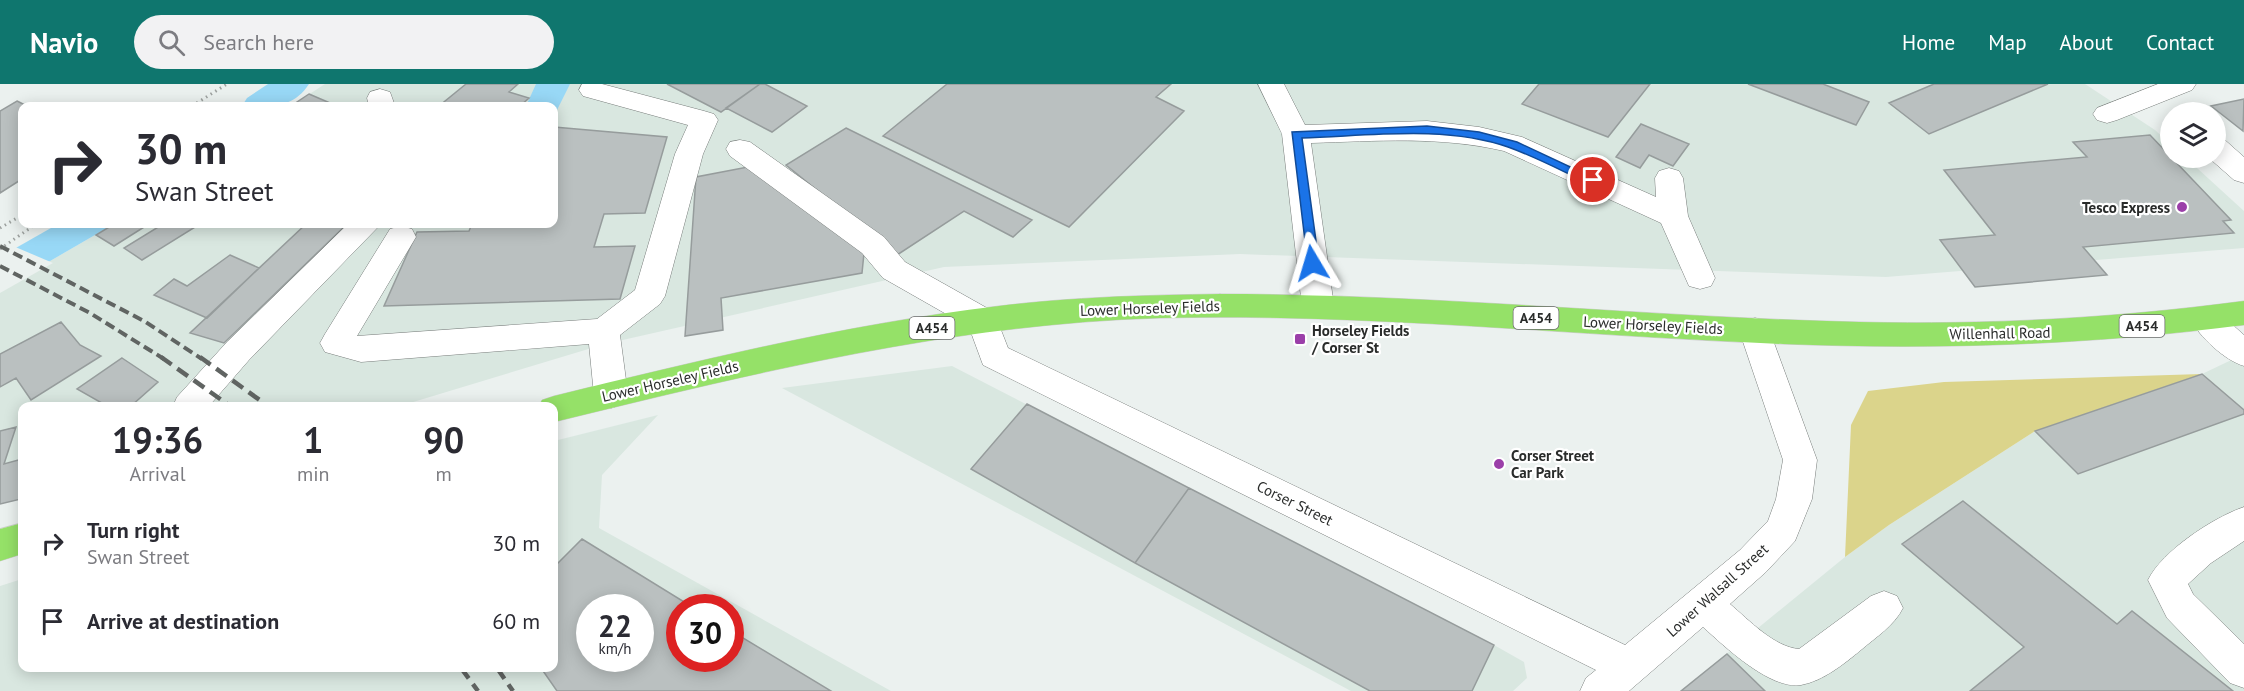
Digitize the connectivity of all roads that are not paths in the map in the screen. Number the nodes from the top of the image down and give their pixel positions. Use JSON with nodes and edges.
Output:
{"nodes":[{"id":1,"x":1271,"y":84,"type":"edge"},
{"id":2,"x":2124,"y":84,"type":"edge"},
{"id":3,"x":2183,"y":84,"type":"edge"},
{"id":4,"x":592,"y":90,"type":"dead end"},
{"id":5,"x":2152,"y":97,"type":"junction"},
{"id":6,"x":2160,"y":102,"type":"edge"},
{"id":7,"x":2107,"y":114,"type":"dead end"},
{"id":8,"x":1296,"y":134,"type":"junction"},
{"id":9,"x":740,"y":149,"type":"dead end"},
{"id":10,"x":2226,"y":157,"type":"edge"},
{"id":11,"x":2244,"y":173,"type":"edge"},
{"id":12,"x":1669,"y":178,"type":"dead end"},
{"id":13,"x":1673,"y":216,"type":"junction"},
{"id":14,"x":362,"y":228,"type":"edge"},
{"id":15,"x":401,"y":237,"type":"dead end"},
{"id":16,"x":1700,"y":278,"type":"dead end"},
{"id":17,"x":1318,"y":306,"type":"junction"},
{"id":18,"x":2244,"y":313,"type":"edge"},
{"id":19,"x":2206,"y":319,"type":"junction"},
{"id":20,"x":983,"y":320,"type":"junction"},
{"id":21,"x":1755,"y":330,"type":"junction"},
{"id":22,"x":604,"y":331,"type":"junction"},
{"id":23,"x":2244,"y":354,"type":"edge"},
{"id":24,"x":611,"y":395,"type":"junction"},
{"id":25,"x":193,"y":402,"type":"edge"},
{"id":26,"x":558,"y":408,"type":"edge"},
{"id":27,"x":2244,"y":522,"type":"edge"},
{"id":28,"x":18,"y":540,"type":"edge"},
{"id":29,"x":0,"y":545,"type":"edge"},
{"id":30,"x":1703,"y":604,"type":"junction"},
{"id":31,"x":1884,"y":608,"type":"dead end"},
{"id":32,"x":1629,"y":666,"type":"junction"},
{"id":33,"x":2244,"y":670,"type":"edge"},
{"id":34,"x":1600,"y":691,"type":"edge"}],
"edges":[{"from":1,"to":8,"type":"street"},
{"from":2,"to":5,"type":"street"},
{"from":3,"to":5,"type":"street"},
{"from":4,"to":22,"type":"street"},
{"from":5,"to":6,"type":"street"},
{"from":5,"to":7,"type":"street"},
{"from":8,"to":13,"type":"street"},
{"from":8,"to":17,"type":"street"},
{"from":9,"to":20,"type":"street"},
{"from":10,"to":11,"type":"street"},
{"from":12,"to":13,"type":"street"},
{"from":13,"to":16,"type":"street"},
{"from":14,"to":25,"type":"street"},
{"from":15,"to":22,"type":"street"},
{"from":17,"to":20,"type":"highway","name":"Lower Horseley Fields","number":"A454"},
{"from":17,"to":21,"type":"highway","name":"Lower Horseley Fields","number":"A454"},
{"from":18,"to":19,"type":"highway","name":"Willenhall Road","number":"A454"},
{"from":19,"to":21,"type":"highway","name":"Willenhall Road","number":"A454"},
{"from":19,"to":23,"type":"street"},
{"from":20,"to":24,"type":"highway","name":"Lower Horseley Fields","number":"A454"},
{"from":20,"to":32,"type":"street","name":"Corser Street"},
{"from":21,"to":30,"type":"street","name":"Lower Walsall Street"},
{"from":22,"to":24,"type":"street"},
{"from":24,"to":26,"type":"highway","name":"Lower Horseley Fields","number":"A454"},
{"from":27,"to":33,"type":"street"},
{"from":28,"to":29,"type":"highway"},
{"from":30,"to":31,"type":"street"},
{"from":30,"to":32,"type":"street","name":"Lower Walsall Street"},
{"from":32,"to":34,"type":"street","name":"Lower Walsall Street"}]}
